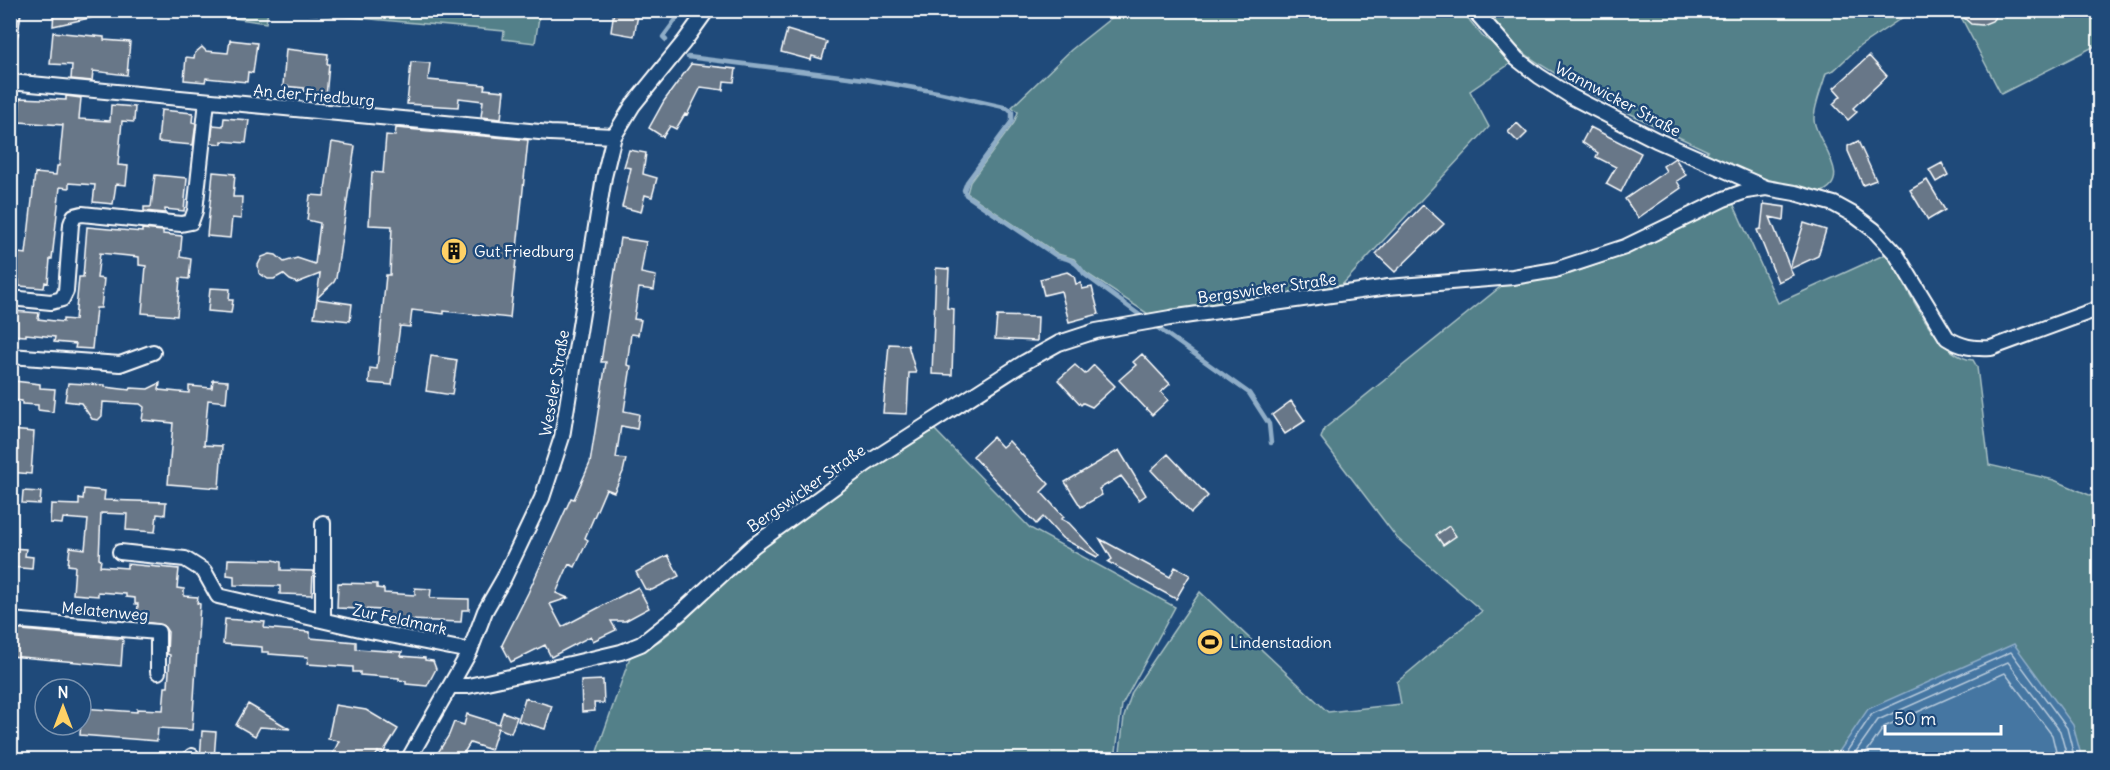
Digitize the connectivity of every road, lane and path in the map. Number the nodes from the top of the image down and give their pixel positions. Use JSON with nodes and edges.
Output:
{"nodes":[{"id":1,"x":13,"y":10,"type":"edge"},
{"id":2,"x":707,"y":10,"type":"edge"},
{"id":3,"x":1474,"y":10,"type":"edge"},
{"id":4,"x":10,"y":33,"type":"edge"},
{"id":5,"x":10,"y":82,"type":"edge"},
{"id":6,"x":207,"y":101,"type":"junction"},
{"id":7,"x":614,"y":136,"type":"junction"},
{"id":8,"x":1766,"y":188,"type":"junction"},
{"id":9,"x":10,"y":298,"type":"edge"},
{"id":10,"x":2100,"y":308,"type":"edge"},
{"id":11,"x":153,"y":352,"type":"dead end"},
{"id":12,"x":10,"y":356,"type":"edge"},
{"id":13,"x":323,"y":523,"type":"dead end"},
{"id":14,"x":120,"y":552,"type":"dead end"},
{"id":15,"x":323,"y":619,"type":"junction"},
{"id":16,"x":10,"y":620,"type":"edge"},
{"id":17,"x":470,"y":651,"type":"junction"},
{"id":18,"x":158,"y":672,"type":"dead end"},
{"id":19,"x":450,"y":686,"type":"junction"},
{"id":20,"x":408,"y":759,"type":"edge"}],
"edges":[{"from":1,"to":4,"type":"street"},
{"from":2,"to":7,"type":"street","name":"Weseler Straße"},
{"from":3,"to":8,"type":"street","name":"Wannwicker Straße"},
{"from":5,"to":6,"type":"street","name":"An der Friedburg"},
{"from":6,"to":7,"type":"street","name":"An der Friedburg"},
{"from":6,"to":9,"type":"street"},
{"from":7,"to":17,"type":"street","name":"Weseler Straße"},
{"from":8,"to":10,"type":"street","name":"Bergswicker Straße"},
{"from":8,"to":19,"type":"street","name":"Bergswicker Straße"},
{"from":11,"to":12,"type":"street"},
{"from":13,"to":15,"type":"street"},
{"from":14,"to":15,"type":"street","name":"Zur Feldmark"},
{"from":15,"to":17,"type":"street","name":"Zur Feldmark"},
{"from":16,"to":18,"type":"street","name":"Melatenweg"},
{"from":17,"to":19,"type":"street","name":"Weseler Straße"},
{"from":19,"to":20,"type":"street","name":"Weseler Straße"}]}
